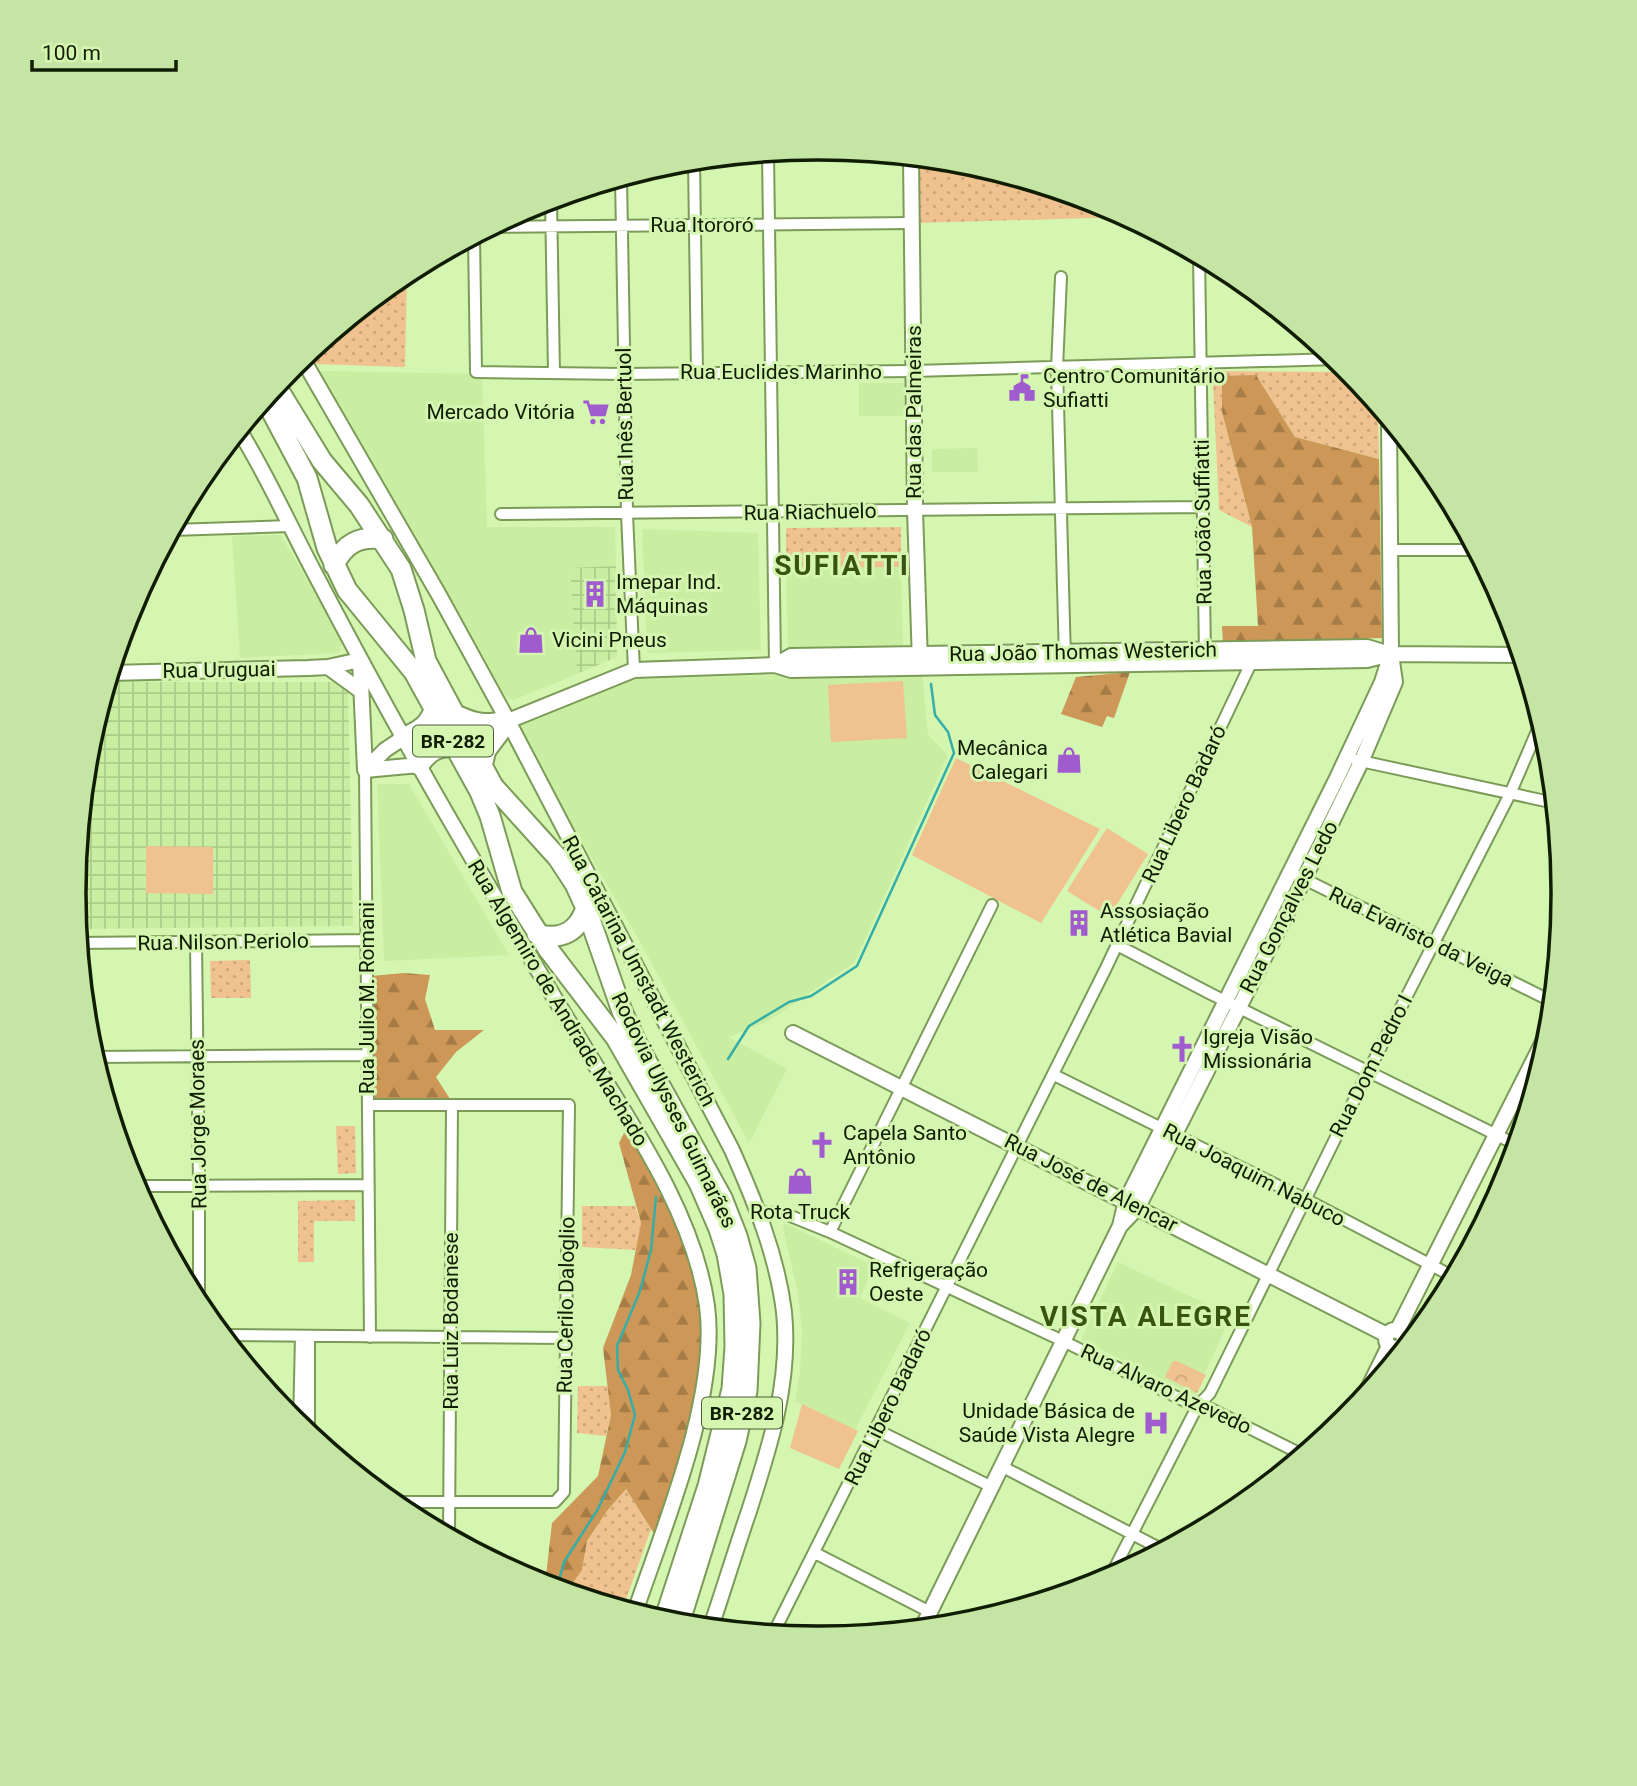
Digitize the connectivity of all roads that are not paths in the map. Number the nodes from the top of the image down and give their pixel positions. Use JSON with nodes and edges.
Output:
{"nodes":[{"id":1,"x":768,"y":162,"type":"edge"},
{"id":2,"x":911,"y":167,"type":"edge"},
{"id":3,"x":694,"y":171,"type":"edge"},
{"id":4,"x":621,"y":187,"type":"edge"},
{"id":5,"x":552,"y":211,"type":"edge"},
{"id":6,"x":912,"y":223,"type":"junction"},
{"id":7,"x":695,"y":225,"type":"junction"},
{"id":8,"x":769,"y":225,"type":"junction"},
{"id":9,"x":553,"y":226,"type":"junction"},
{"id":10,"x":621,"y":226,"type":"junction"},
{"id":11,"x":515,"y":227,"type":"edge"},
{"id":12,"x":474,"y":246,"type":"edge"},
{"id":13,"x":1199,"y":267,"type":"edge"},
{"id":14,"x":1061,"y":277,"type":"dead end"},
{"id":15,"x":1321,"y":359,"type":"edge"},
{"id":16,"x":1200,"y":363,"type":"junction"},
{"id":17,"x":308,"y":368,"type":"edge"},
{"id":18,"x":1057,"y":368,"type":"junction"},
{"id":19,"x":914,"y":371,"type":"junction"},
{"id":20,"x":554,"y":372,"type":"junction"},
{"id":21,"x":771,"y":372,"type":"junction"},
{"id":22,"x":697,"y":373,"type":"junction"},
{"id":23,"x":624,"y":374,"type":"junction"},
{"id":24,"x":282,"y":395,"type":"edge"},
{"id":25,"x":270,"y":408,"type":"edge"},
{"id":26,"x":1390,"y":435,"type":"edge"},
{"id":27,"x":245,"y":438,"type":"edge"},
{"id":28,"x":1202,"y":507,"type":"junction"},
{"id":29,"x":1060,"y":509,"type":"junction"},
{"id":30,"x":915,"y":510,"type":"junction"},
{"id":31,"x":774,"y":513,"type":"junction"},
{"id":32,"x":501,"y":514,"type":"dead end"},
{"id":33,"x":627,"y":514,"type":"junction"},
{"id":34,"x":290,"y":526,"type":"junction"},
{"id":35,"x":183,"y":530,"type":"edge"},
{"id":36,"x":383,"y":539,"type":"junction"},
{"id":37,"x":1390,"y":550,"type":"junction"},
{"id":38,"x":1466,"y":550,"type":"edge"},
{"id":39,"x":334,"y":565,"type":"junction"},
{"id":40,"x":1391,"y":654,"type":"junction"},
{"id":41,"x":1252,"y":655,"type":"junction"},
{"id":42,"x":1511,"y":655,"type":"edge"},
{"id":43,"x":1205,"y":656,"type":"junction"},
{"id":44,"x":1065,"y":659,"type":"junction"},
{"id":45,"x":360,"y":660,"type":"junction"},
{"id":46,"x":920,"y":661,"type":"junction"},
{"id":47,"x":775,"y":665,"type":"junction"},
{"id":48,"x":328,"y":667,"type":"junction"},
{"id":49,"x":634,"y":670,"type":"junction"},
{"id":50,"x":120,"y":673,"type":"edge"},
{"id":51,"x":361,"y":691,"type":"junction"},
{"id":52,"x":435,"y":708,"type":"junction"},
{"id":53,"x":456,"y":715,"type":"junction"},
{"id":54,"x":508,"y":721,"type":"junction"},
{"id":55,"x":403,"y":737,"type":"junction"},
{"id":56,"x":1534,"y":738,"type":"edge"},
{"id":57,"x":456,"y":747,"type":"junction"},
{"id":58,"x":1354,"y":759,"type":"junction"},
{"id":59,"x":419,"y":765,"type":"junction"},
{"id":60,"x":482,"y":766,"type":"junction"},
{"id":61,"x":365,"y":770,"type":"junction"},
{"id":62,"x":1510,"y":794,"type":"junction"},
{"id":63,"x":1545,"y":801,"type":"edge"},
{"id":64,"x":1328,"y":813,"type":"junction"},
{"id":65,"x":1290,"y":872,"type":"junction"},
{"id":66,"x":1304,"y":879,"type":"junction"},
{"id":67,"x":992,"y":905,"type":"dead end"},
{"id":68,"x":586,"y":908,"type":"junction"},
{"id":69,"x":537,"y":934,"type":"junction"},
{"id":70,"x":1257,"y":938,"type":"junction"},
{"id":71,"x":368,"y":940,"type":"junction"},
{"id":72,"x":196,"y":942,"type":"junction"},
{"id":73,"x":87,"y":943,"type":"edge"},
{"id":74,"x":1433,"y":943,"type":"junction"},
{"id":75,"x":1271,"y":944,"type":"junction"},
{"id":76,"x":1117,"y":945,"type":"junction"},
{"id":77,"x":1544,"y":997,"type":"edge"},
{"id":78,"x":1225,"y":1001,"type":"junction"},
{"id":79,"x":1238,"y":1008,"type":"junction"},
{"id":80,"x":793,"y":1033,"type":"dead end"},
{"id":81,"x":366,"y":1055,"type":"junction"},
{"id":82,"x":197,"y":1056,"type":"junction"},
{"id":83,"x":105,"y":1057,"type":"edge"},
{"id":84,"x":1192,"y":1065,"type":"junction"},
{"id":85,"x":1368,"y":1072,"type":"junction"},
{"id":86,"x":1206,"y":1073,"type":"junction"},
{"id":87,"x":1054,"y":1075,"type":"junction"},
{"id":88,"x":901,"y":1088,"type":"junction"},
{"id":89,"x":1524,"y":1088,"type":"edge"},
{"id":90,"x":368,"y":1105,"type":"junction"},
{"id":91,"x":452,"y":1105,"type":"junction"},
{"id":92,"x":1168,"y":1132,"type":"junction"},
{"id":93,"x":1497,"y":1135,"type":"junction"},
{"id":94,"x":1508,"y":1140,"type":"edge"},
{"id":95,"x":1018,"y":1146,"type":"junction"},
{"id":96,"x":200,"y":1184,"type":"junction"},
{"id":97,"x":368,"y":1185,"type":"junction"},
{"id":98,"x":147,"y":1186,"type":"edge"},
{"id":99,"x":1305,"y":1199,"type":"junction"},
{"id":100,"x":1132,"y":1204,"type":"junction"},
{"id":101,"x":759,"y":1212,"type":"junction"},
{"id":102,"x":830,"y":1232,"type":"junction"},
{"id":103,"x":1432,"y":1266,"type":"junction"},
{"id":104,"x":1268,"y":1273,"type":"junction"},
{"id":105,"x":1445,"y":1273,"type":"edge"},
{"id":106,"x":199,"y":1284,"type":"edge"},
{"id":107,"x":947,"y":1288,"type":"junction"},
{"id":108,"x":234,"y":1335,"type":"edge"},
{"id":109,"x":305,"y":1336,"type":"junction"},
{"id":110,"x":370,"y":1336,"type":"junction"},
{"id":111,"x":451,"y":1337,"type":"junction"},
{"id":112,"x":565,"y":1338,"type":"junction"},
{"id":113,"x":1396,"y":1340,"type":"edge"},
{"id":114,"x":1063,"y":1341,"type":"junction"},
{"id":115,"x":304,"y":1398,"type":"junction"},
{"id":116,"x":1197,"y":1407,"type":"junction"},
{"id":117,"x":301,"y":1412,"type":"edge"},
{"id":118,"x":307,"y":1417,"type":"edge"},
{"id":119,"x":877,"y":1430,"type":"junction"},
{"id":120,"x":1294,"y":1450,"type":"edge"},
{"id":121,"x":1003,"y":1467,"type":"junction"},
{"id":122,"x":992,"y":1487,"type":"junction"},
{"id":123,"x":411,"y":1502,"type":"edge"},
{"id":124,"x":449,"y":1502,"type":"junction"},
{"id":125,"x":449,"y":1526,"type":"edge"},
{"id":126,"x":1132,"y":1535,"type":"junction"},
{"id":127,"x":1153,"y":1545,"type":"edge"},
{"id":128,"x":815,"y":1553,"type":"junction"},
{"id":129,"x":1118,"y":1561,"type":"edge"},
{"id":130,"x":638,"y":1603,"type":"edge"},
{"id":131,"x":668,"y":1610,"type":"edge"},
{"id":132,"x":930,"y":1612,"type":"junction"},
{"id":133,"x":683,"y":1613,"type":"edge"},
{"id":134,"x":928,"y":1617,"type":"edge"},
{"id":135,"x":714,"y":1618,"type":"edge"},
{"id":136,"x":778,"y":1624,"type":"edge"}],
"edges":[{"from":1,"to":8,"type":"street"},
{"from":2,"to":6,"type":"street","name":"Rua das Palmeiras"},
{"from":3,"to":7,"type":"street"},
{"from":4,"to":10,"type":"street","name":"Rua Inês Bertuol"},
{"from":5,"to":9,"type":"street"},
{"from":6,"to":8,"type":"street","name":"Rua Itororó"},
{"from":6,"to":19,"type":"street","name":"Rua das Palmeiras"},
{"from":7,"to":8,"type":"street","name":"Rua Itororó"},
{"from":7,"to":10,"type":"street","name":"Rua Itororó"},
{"from":7,"to":22,"type":"street"},
{"from":8,"to":21,"type":"street"},
{"from":9,"to":10,"type":"street","name":"Rua Itororó"},
{"from":9,"to":11,"type":"street","name":"Rua Itororó"},
{"from":9,"to":20,"type":"street"},
{"from":10,"to":23,"type":"street","name":"Rua Inês Bertuol"},
{"from":12,"to":20,"type":"street","name":"Rua Euclides Marinho"},
{"from":13,"to":16,"type":"street","name":"Rua João Suffiatti"},
{"from":14,"to":18,"type":"street"},
{"from":15,"to":16,"type":"street","name":"Rua Euclides Marinho"},
{"from":16,"to":18,"type":"street","name":"Rua Euclides Marinho"},
{"from":16,"to":28,"type":"street","name":"Rua João Suffiatti"},
{"from":17,"to":54,"type":"street","name":"Rua Catarina Umstadt Westerich"},
{"from":18,"to":19,"type":"street","name":"Rua Euclides Marinho"},
{"from":18,"to":29,"type":"street"},
{"from":19,"to":21,"type":"street","name":"Rua Euclides Marinho"},
{"from":19,"to":30,"type":"street","name":"Rua das Palmeiras"},
{"from":20,"to":23,"type":"street","name":"Rua Euclides Marinho"},
{"from":21,"to":22,"type":"street","name":"Rua Euclides Marinho"},
{"from":21,"to":31,"type":"street"},
{"from":22,"to":23,"type":"street","name":"Rua Euclides Marinho"},
{"from":23,"to":33,"type":"street","name":"Rua Inês Bertuol"},
{"from":24,"to":36,"type":"highway","name":"Rodovia Ulysses Guimarães","number":"BR-282"},
{"from":25,"to":39,"type":"highway","name":"Rodovia Ulysses Guimarães","number":"BR-282"},
{"from":26,"to":37,"type":"street","name":"Rua Gonçalves Ledo"},
{"from":27,"to":34,"type":"street","name":"Rua Algemiro de Andrade Machado"},
{"from":28,"to":29,"type":"street","name":"Rua Riachuelo"},
{"from":28,"to":43,"type":"street","name":"Rua João Suffiatti"},
{"from":29,"to":30,"type":"street","name":"Rua Riachuelo"},
{"from":29,"to":44,"type":"street"},
{"from":30,"to":31,"type":"street","name":"Rua Riachuelo"},
{"from":30,"to":46,"type":"street","name":"Rua das Palmeiras"},
{"from":31,"to":33,"type":"street","name":"Rua Riachuelo"},
{"from":31,"to":47,"type":"street"},
{"from":32,"to":33,"type":"street","name":"Rua Riachuelo"},
{"from":33,"to":49,"type":"street","name":"Rua Inês Bertuol"},
{"from":34,"to":35,"type":"street"},
{"from":34,"to":45,"type":"street","name":"Rua Algemiro de Andrade Machado"},
{"from":36,"to":39,"type":"highway"},
{"from":36,"to":53,"type":"highway","name":"Rodovia Ulysses Guimarães","number":"BR-282"},
{"from":37,"to":38,"type":"street"},
{"from":37,"to":40,"type":"street","name":"Rua Gonçalves Ledo"},
{"from":39,"to":52,"type":"highway","name":"Rodovia Ulysses Guimarães","number":"BR-282"},
{"from":40,"to":41,"type":"street","name":"Rua João Thomas Westerich"},
{"from":40,"to":42,"type":"street","name":"Rua João Thomas Westerich"},
{"from":40,"to":58,"type":"street","name":"Rua Gonçalves Ledo"},
{"from":41,"to":43,"type":"street","name":"Rua João Thomas Westerich"},
{"from":41,"to":76,"type":"street","name":"Rua Libero Badaró"},
{"from":43,"to":44,"type":"street","name":"Rua João Thomas Westerich"},
{"from":44,"to":46,"type":"street","name":"Rua João Thomas Westerich"},
{"from":45,"to":48,"type":"street","name":"Rua Uruguai"},
{"from":45,"to":51,"type":"street","name":"Rua Julio M. Romani"},
{"from":45,"to":55,"type":"street","name":"Rua Algemiro de Andrade Machado"},
{"from":46,"to":47,"type":"street","name":"Rua João Thomas Westerich"},
{"from":47,"to":49,"type":"street","name":"Rua João Thomas Westerich"},
{"from":48,"to":50,"type":"street","name":"Rua Uruguai"},
{"from":48,"to":51,"type":"street"},
{"from":49,"to":54,"type":"street","name":"Rua João Thomas Westerich"},
{"from":51,"to":61,"type":"street","name":"Rua Julio M. Romani"},
{"from":52,"to":55,"type":"highway"},
{"from":52,"to":57,"type":"highway","name":"Rodovia Ulysses Guimarães","number":"BR-282"},
{"from":53,"to":54,"type":"highway"},
{"from":53,"to":60,"type":"highway","name":"Rodovia Ulysses Guimarães","number":"BR-282"},
{"from":54,"to":60,"type":"highway"},
{"from":54,"to":101,"type":"street","name":"Rua Catarina Umstadt Westerich"},
{"from":55,"to":59,"type":"street","name":"Rua Algemiro de Andrade Machado"},
{"from":55,"to":61,"type":"street"},
{"from":56,"to":62,"type":"street","name":"Rua Dom Pedro I"},
{"from":57,"to":59,"type":"highway"},
{"from":57,"to":69,"type":"highway","name":"Rodovia Ulysses Guimarães","number":"BR-282"},
{"from":58,"to":62,"type":"street"},
{"from":58,"to":64,"type":"street","name":"Rua Gonçalves Ledo"},
{"from":59,"to":61,"type":"street"},
{"from":59,"to":130,"type":"street","name":"Rua Algemiro de Andrade Machado"},
{"from":60,"to":68,"type":"highway","name":"Rodovia Ulysses Guimarães","number":"BR-282"},
{"from":61,"to":71,"type":"street","name":"Rua Julio M. Romani"},
{"from":62,"to":63,"type":"street"},
{"from":62,"to":74,"type":"street","name":"Rua Dom Pedro I"},
{"from":64,"to":65,"type":"street","name":"Rua Gonçalves Ledo"},
{"from":64,"to":66,"type":"street","name":"Rua Gonçalves Ledo"},
{"from":65,"to":66,"type":"street","name":"Rua Evaristo da Veiga"},
{"from":65,"to":70,"type":"street","name":"Rua Gonçalves Ledo"},
{"from":66,"to":74,"type":"street","name":"Rua Evaristo da Veiga"},
{"from":66,"to":75,"type":"street","name":"Rua Gonçalves Ledo"},
{"from":67,"to":88,"type":"street"},
{"from":68,"to":69,"type":"highway"},
{"from":68,"to":133,"type":"highway","name":"Rodovia Ulysses Guimarães","number":"BR-282"},
{"from":69,"to":131,"type":"highway","name":"Rodovia Ulysses Guimarães","number":"BR-282"},
{"from":70,"to":75,"type":"street"},
{"from":70,"to":78,"type":"street","name":"Rua Gonçalves Ledo"},
{"from":71,"to":72,"type":"street","name":"Rua Nilson Periolo"},
{"from":71,"to":81,"type":"street","name":"Rua Julio M. Romani"},
{"from":72,"to":73,"type":"street","name":"Rua Nilson Periolo"},
{"from":72,"to":82,"type":"street","name":"Rua Jorge Moraes"},
{"from":74,"to":77,"type":"street","name":"Rua Evaristo da Veiga"},
{"from":74,"to":85,"type":"street","name":"Rua Dom Pedro I"},
{"from":75,"to":79,"type":"street","name":"Rua Gonçalves Ledo"},
{"from":76,"to":78,"type":"street"},
{"from":76,"to":87,"type":"street","name":"Rua Libero Badaró"},
{"from":78,"to":79,"type":"street"},
{"from":78,"to":84,"type":"street","name":"Rua Gonçalves Ledo"},
{"from":79,"to":85,"type":"street"},
{"from":79,"to":86,"type":"street","name":"Rua Gonçalves Ledo"},
{"from":80,"to":88,"type":"street","name":"Rua José de Alencar"},
{"from":81,"to":82,"type":"street"},
{"from":81,"to":90,"type":"street","name":"Rua Julio M. Romani"},
{"from":82,"to":83,"type":"street"},
{"from":82,"to":96,"type":"street","name":"Rua Jorge Moraes"},
{"from":84,"to":86,"type":"street"},
{"from":84,"to":92,"type":"street","name":"Rua Gonçalves Ledo"},
{"from":85,"to":93,"type":"street"},
{"from":85,"to":99,"type":"street","name":"Rua Dom Pedro I"},
{"from":86,"to":92,"type":"street","name":"Rua Gonçalves Ledo"},
{"from":87,"to":92,"type":"street","name":"Rua Joaquim Nabuco"},
{"from":87,"to":95,"type":"street","name":"Rua Libero Badaró"},
{"from":88,"to":95,"type":"street","name":"Rua José de Alencar"},
{"from":88,"to":102,"type":"street"},
{"from":89,"to":93,"type":"street"},
{"from":90,"to":91,"type":"street"},
{"from":90,"to":97,"type":"street","name":"Rua Julio M. Romani"},
{"from":91,"to":111,"type":"street","name":"Rua Luiz Bodanese"},
{"from":91,"to":112,"type":"street","name":"Rua Cerilo Daloglio"},
{"from":92,"to":99,"type":"street","name":"Rua Joaquim Nabuco"},
{"from":92,"to":100,"type":"street","name":"Rua Gonçalves Ledo"},
{"from":93,"to":94,"type":"street"},
{"from":93,"to":103,"type":"street"},
{"from":95,"to":100,"type":"street","name":"Rua José de Alencar"},
{"from":95,"to":107,"type":"street","name":"Rua Libero Badaró"},
{"from":96,"to":97,"type":"street"},
{"from":96,"to":98,"type":"street"},
{"from":96,"to":106,"type":"street","name":"Rua Jorge Moraes"},
{"from":97,"to":110,"type":"street","name":"Rua Julio M. Romani"},
{"from":99,"to":103,"type":"street","name":"Rua Joaquim Nabuco"},
{"from":99,"to":104,"type":"street","name":"Rua Dom Pedro I"},
{"from":100,"to":104,"type":"street","name":"Rua José de Alencar"},
{"from":100,"to":114,"type":"street","name":"Rua Gonçalves Ledo"},
{"from":101,"to":102,"type":"street","name":"Rua Alvaro Azevedo"},
{"from":101,"to":135,"type":"street","name":"Rua Catarina Umstadt Westerich"},
{"from":102,"to":107,"type":"street","name":"Rua Alvaro Azevedo"},
{"from":103,"to":105,"type":"street","name":"Rua Joaquim Nabuco"},
{"from":103,"to":113,"type":"street"},
{"from":104,"to":113,"type":"street","name":"Rua José de Alencar"},
{"from":104,"to":116,"type":"street","name":"Rua Dom Pedro I"},
{"from":107,"to":114,"type":"street","name":"Rua Alvaro Azevedo"},
{"from":107,"to":119,"type":"street","name":"Rua Libero Badaró"},
{"from":108,"to":109,"type":"street"},
{"from":109,"to":110,"type":"street"},
{"from":109,"to":115,"type":"street"},
{"from":110,"to":111,"type":"street"},
{"from":111,"to":112,"type":"street"},
{"from":111,"to":124,"type":"street","name":"Rua Luiz Bodanese"},
{"from":112,"to":124,"type":"street","name":"Rua Cerilo Daloglio"},
{"from":114,"to":116,"type":"street","name":"Rua Alvaro Azevedo"},
{"from":114,"to":121,"type":"street","name":"Rua Gonçalves Ledo"},
{"from":115,"to":117,"type":"street"},
{"from":115,"to":118,"type":"street"},
{"from":116,"to":120,"type":"street","name":"Rua Alvaro Azevedo"},
{"from":116,"to":126,"type":"street","name":"Rua Dom Pedro I"},
{"from":119,"to":122,"type":"street"},
{"from":119,"to":128,"type":"street","name":"Rua Libero Badaró"},
{"from":121,"to":122,"type":"street","name":"Rua Gonçalves Ledo"},
{"from":121,"to":126,"type":"street"},
{"from":122,"to":132,"type":"street","name":"Rua Gonçalves Ledo"},
{"from":123,"to":124,"type":"street"},
{"from":124,"to":125,"type":"street","name":"Rua Luiz Bodanese"},
{"from":126,"to":127,"type":"street"},
{"from":126,"to":129,"type":"street","name":"Rua Dom Pedro I"},
{"from":128,"to":132,"type":"street"},
{"from":128,"to":136,"type":"street","name":"Rua Libero Badaró"},
{"from":132,"to":134,"type":"street","name":"Rua Gonçalves Ledo"}]}
